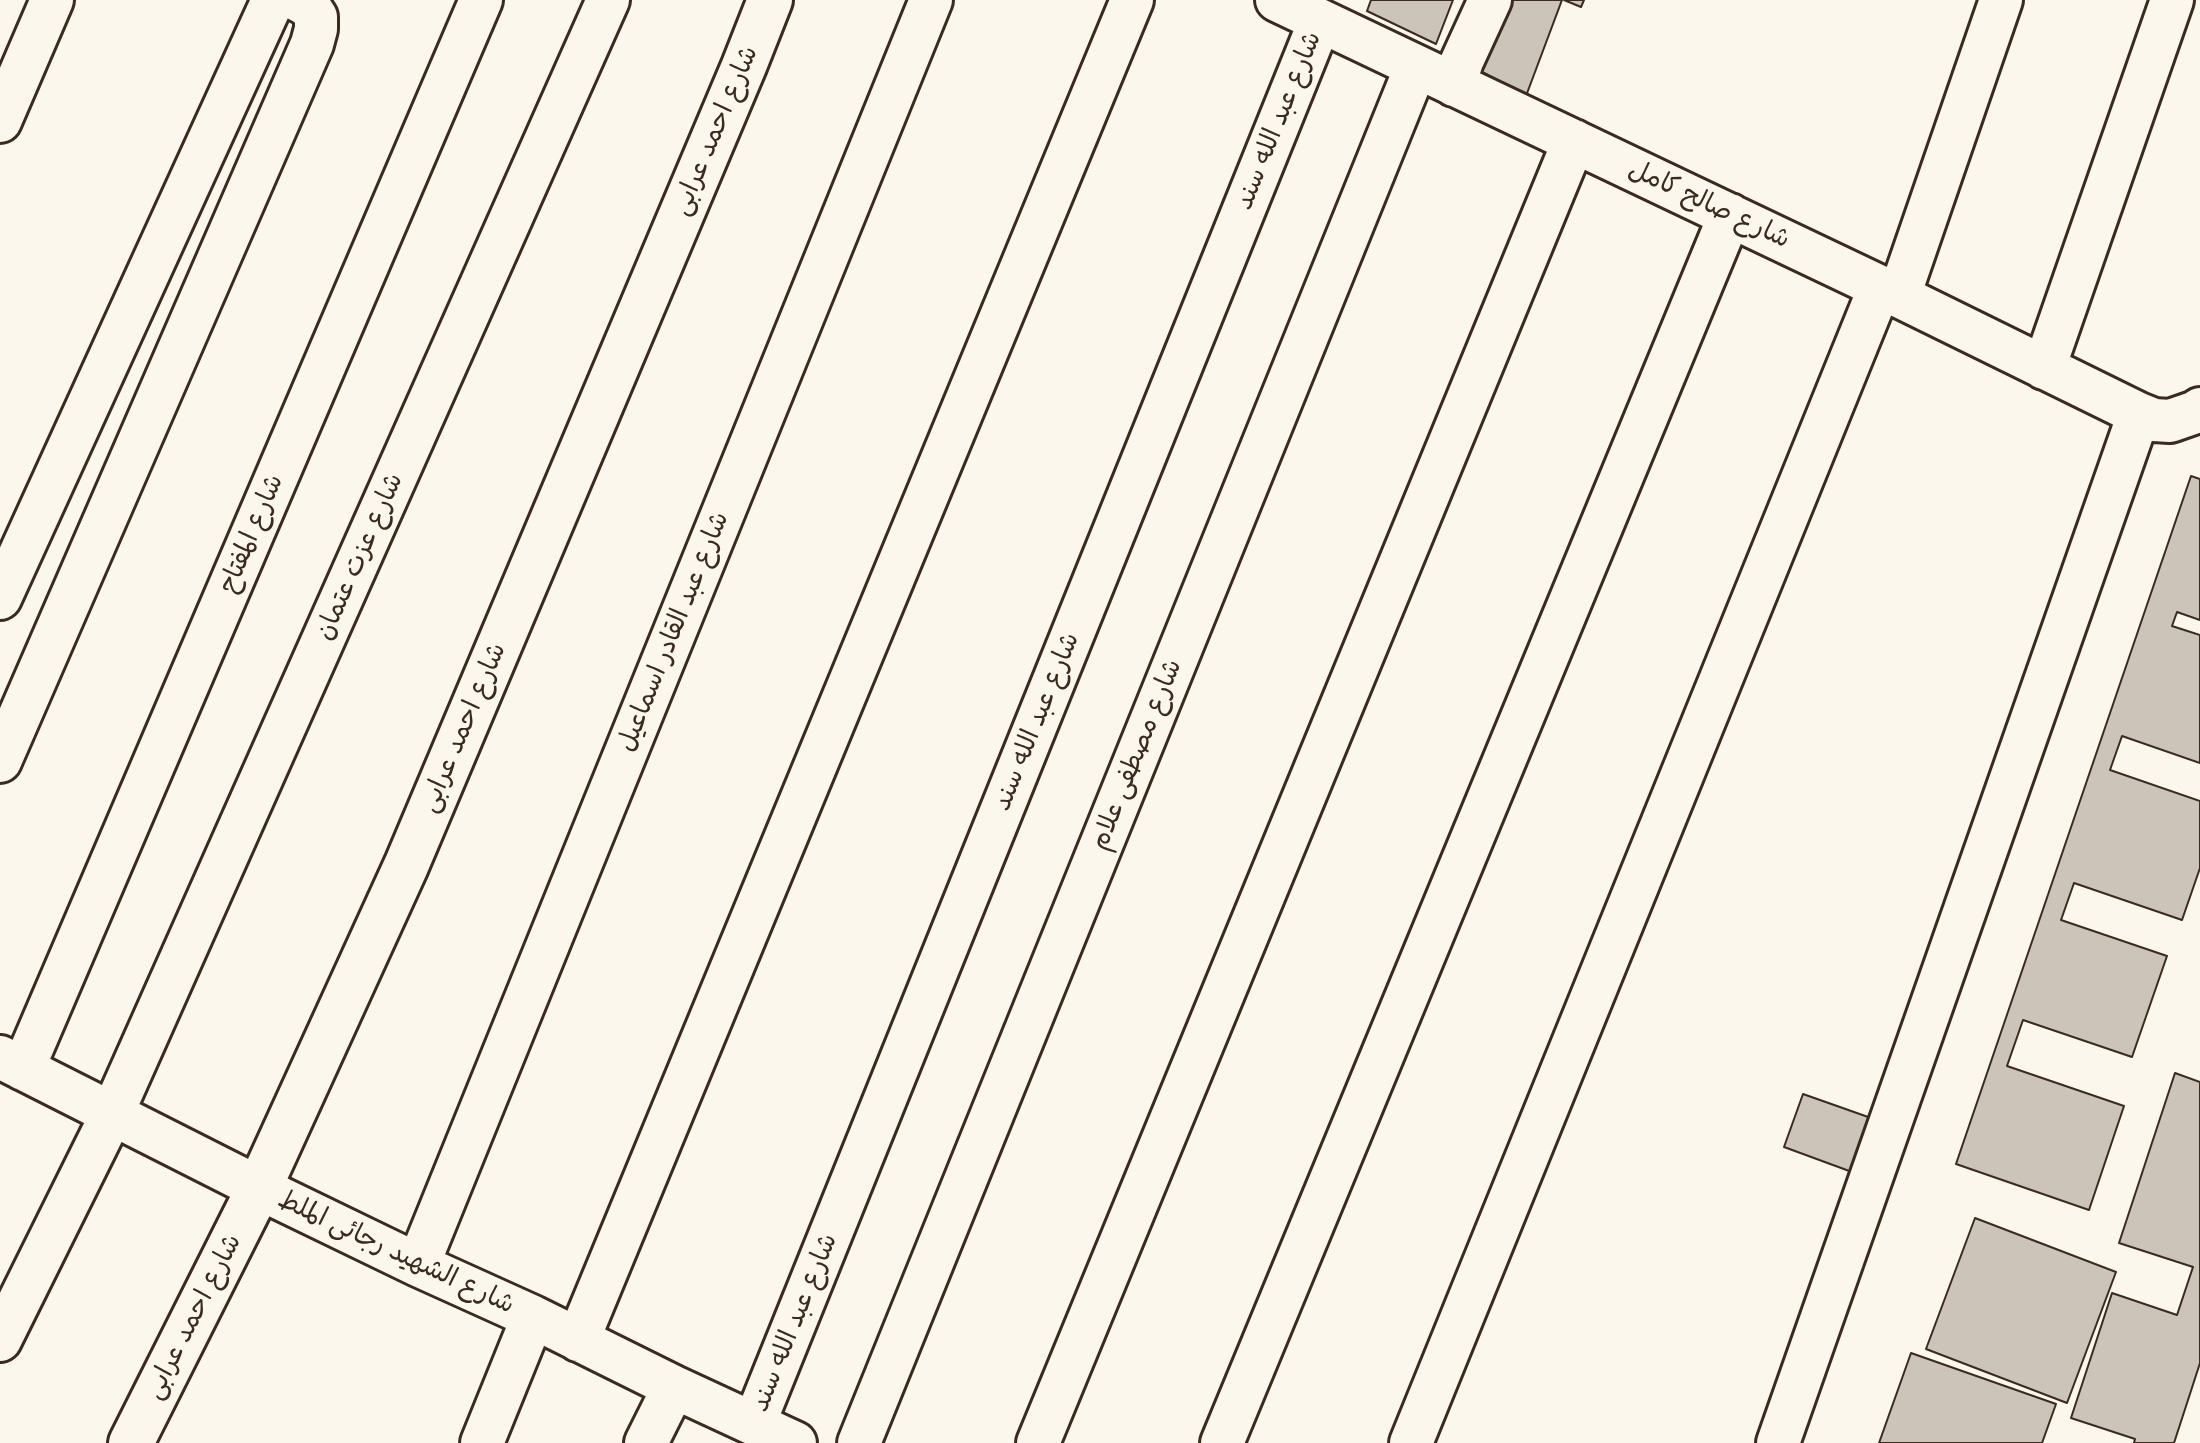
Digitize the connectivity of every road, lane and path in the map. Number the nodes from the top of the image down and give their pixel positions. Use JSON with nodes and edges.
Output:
{"nodes":[{"id":1,"x":273,"y":0,"type":"edge"},
{"id":2,"x":298,"y":0,"type":"edge"},
{"id":3,"x":481,"y":0,"type":"edge"},
{"id":4,"x":608,"y":0,"type":"edge"},
{"id":5,"x":770,"y":0,"type":"edge"},
{"id":6,"x":931,"y":0,"type":"edge"},
{"id":7,"x":1132,"y":0,"type":"edge"},
{"id":8,"x":1277,"y":0,"type":"edge"},
{"id":9,"x":1490,"y":0,"type":"edge"},
{"id":10,"x":2001,"y":0,"type":"edge"},
{"id":11,"x":2172,"y":0,"type":"edge"},
{"id":12,"x":39,"y":5,"type":"edge"},
{"id":13,"x":1320,"y":21,"type":"junction"},
{"id":14,"x":1416,"y":67,"type":"junction"},
{"id":15,"x":1454,"y":85,"type":"junction"},
{"id":16,"x":0,"y":121,"type":"edge"},
{"id":17,"x":1574,"y":141,"type":"junction"},
{"id":18,"x":1730,"y":215,"type":"junction"},
{"id":19,"x":1890,"y":292,"type":"junction"},
{"id":20,"x":2044,"y":368,"type":"junction"},
{"id":21,"x":2200,"y":409,"type":"edge"},
{"id":22,"x":2139,"y":414,"type":"junction"},
{"id":23,"x":0,"y":598,"type":"edge"},
{"id":24,"x":0,"y":761,"type":"edge"},
{"id":25,"x":12,"y":1063,"type":"edge"},
{"id":26,"x":112,"y":1114,"type":"junction"},
{"id":27,"x":259,"y":1188,"type":"junction"},
{"id":28,"x":418,"y":1265,"type":"junction"},
{"id":29,"x":533,"y":1317,"type":"junction"},
{"id":30,"x":0,"y":1340,"type":"edge"},
{"id":31,"x":578,"y":1340,"type":"junction"},
{"id":32,"x":674,"y":1387,"type":"junction"},
{"id":33,"x":754,"y":1424,"type":"junction"},
{"id":34,"x":131,"y":1443,"type":"edge"},
{"id":35,"x":482,"y":1443,"type":"edge"},
{"id":36,"x":646,"y":1443,"type":"edge"},
{"id":37,"x":795,"y":1443,"type":"edge"},
{"id":38,"x":859,"y":1443,"type":"edge"},
{"id":39,"x":1038,"y":1443,"type":"edge"},
{"id":40,"x":1222,"y":1443,"type":"edge"},
{"id":41,"x":1411,"y":1443,"type":"edge"},
{"id":42,"x":1778,"y":1443,"type":"edge"}],
"edges":[{"from":1,"to":23,"type":"street"},
{"from":2,"to":24,"type":"street"},
{"from":3,"to":25,"type":"street","name":"شارع المفتاح"},
{"from":4,"to":26,"type":"street","name":"شارع عزت عتمان"},
{"from":5,"to":27,"type":"street","name":"شارع احمد عرابى"},
{"from":6,"to":28,"type":"street","name":"شارع عبد القادر اسماعيل"},
{"from":7,"to":31,"type":"street"},
{"from":8,"to":13,"type":"street","name":"شارع صالح كامل"},
{"from":9,"to":15,"type":"street"},
{"from":10,"to":19,"type":"street"},
{"from":11,"to":20,"type":"street"},
{"from":12,"to":16,"type":"street"},
{"from":13,"to":14,"type":"street","name":"شارع صالح كامل"},
{"from":13,"to":33,"type":"street","name":"شارع عبد الله سند"},
{"from":14,"to":15,"type":"street","name":"شارع صالح كامل"},
{"from":14,"to":38,"type":"street","name":"شارع مصطفى علام"},
{"from":15,"to":17,"type":"street","name":"شارع صالح كامل"},
{"from":17,"to":18,"type":"street","name":"شارع صالح كامل"},
{"from":17,"to":39,"type":"street"},
{"from":18,"to":19,"type":"street","name":"شارع صالح كامل"},
{"from":18,"to":40,"type":"street"},
{"from":19,"to":20,"type":"street","name":"شارع صالح كامل"},
{"from":19,"to":41,"type":"street"},
{"from":20,"to":22,"type":"street","name":"شارع صالح كامل"},
{"from":21,"to":22,"type":"street","name":"شارع صالح كامل"},
{"from":22,"to":42,"type":"street"},
{"from":25,"to":26,"type":"street","name":"شارع الشهيد رجائى الملط"},
{"from":26,"to":27,"type":"street","name":"شارع الشهيد رجائى الملط"},
{"from":26,"to":30,"type":"street","name":"شارع عزت عتمان"},
{"from":27,"to":28,"type":"street","name":"شارع الشهيد رجائى الملط"},
{"from":27,"to":34,"type":"street","name":"شارع احمد عرابى"},
{"from":28,"to":29,"type":"street","name":"شارع الشهيد رجائى الملط"},
{"from":29,"to":31,"type":"street","name":"شارع الشهيد رجائى الملط"},
{"from":29,"to":35,"type":"street"},
{"from":31,"to":32,"type":"street","name":"شارع الشهيد رجائى الملط"},
{"from":32,"to":33,"type":"street","name":"شارع الشهيد رجائى الملط"},
{"from":32,"to":36,"type":"street"},
{"from":33,"to":37,"type":"street","name":"شارع الشهيد رجائى الملط"}]}
